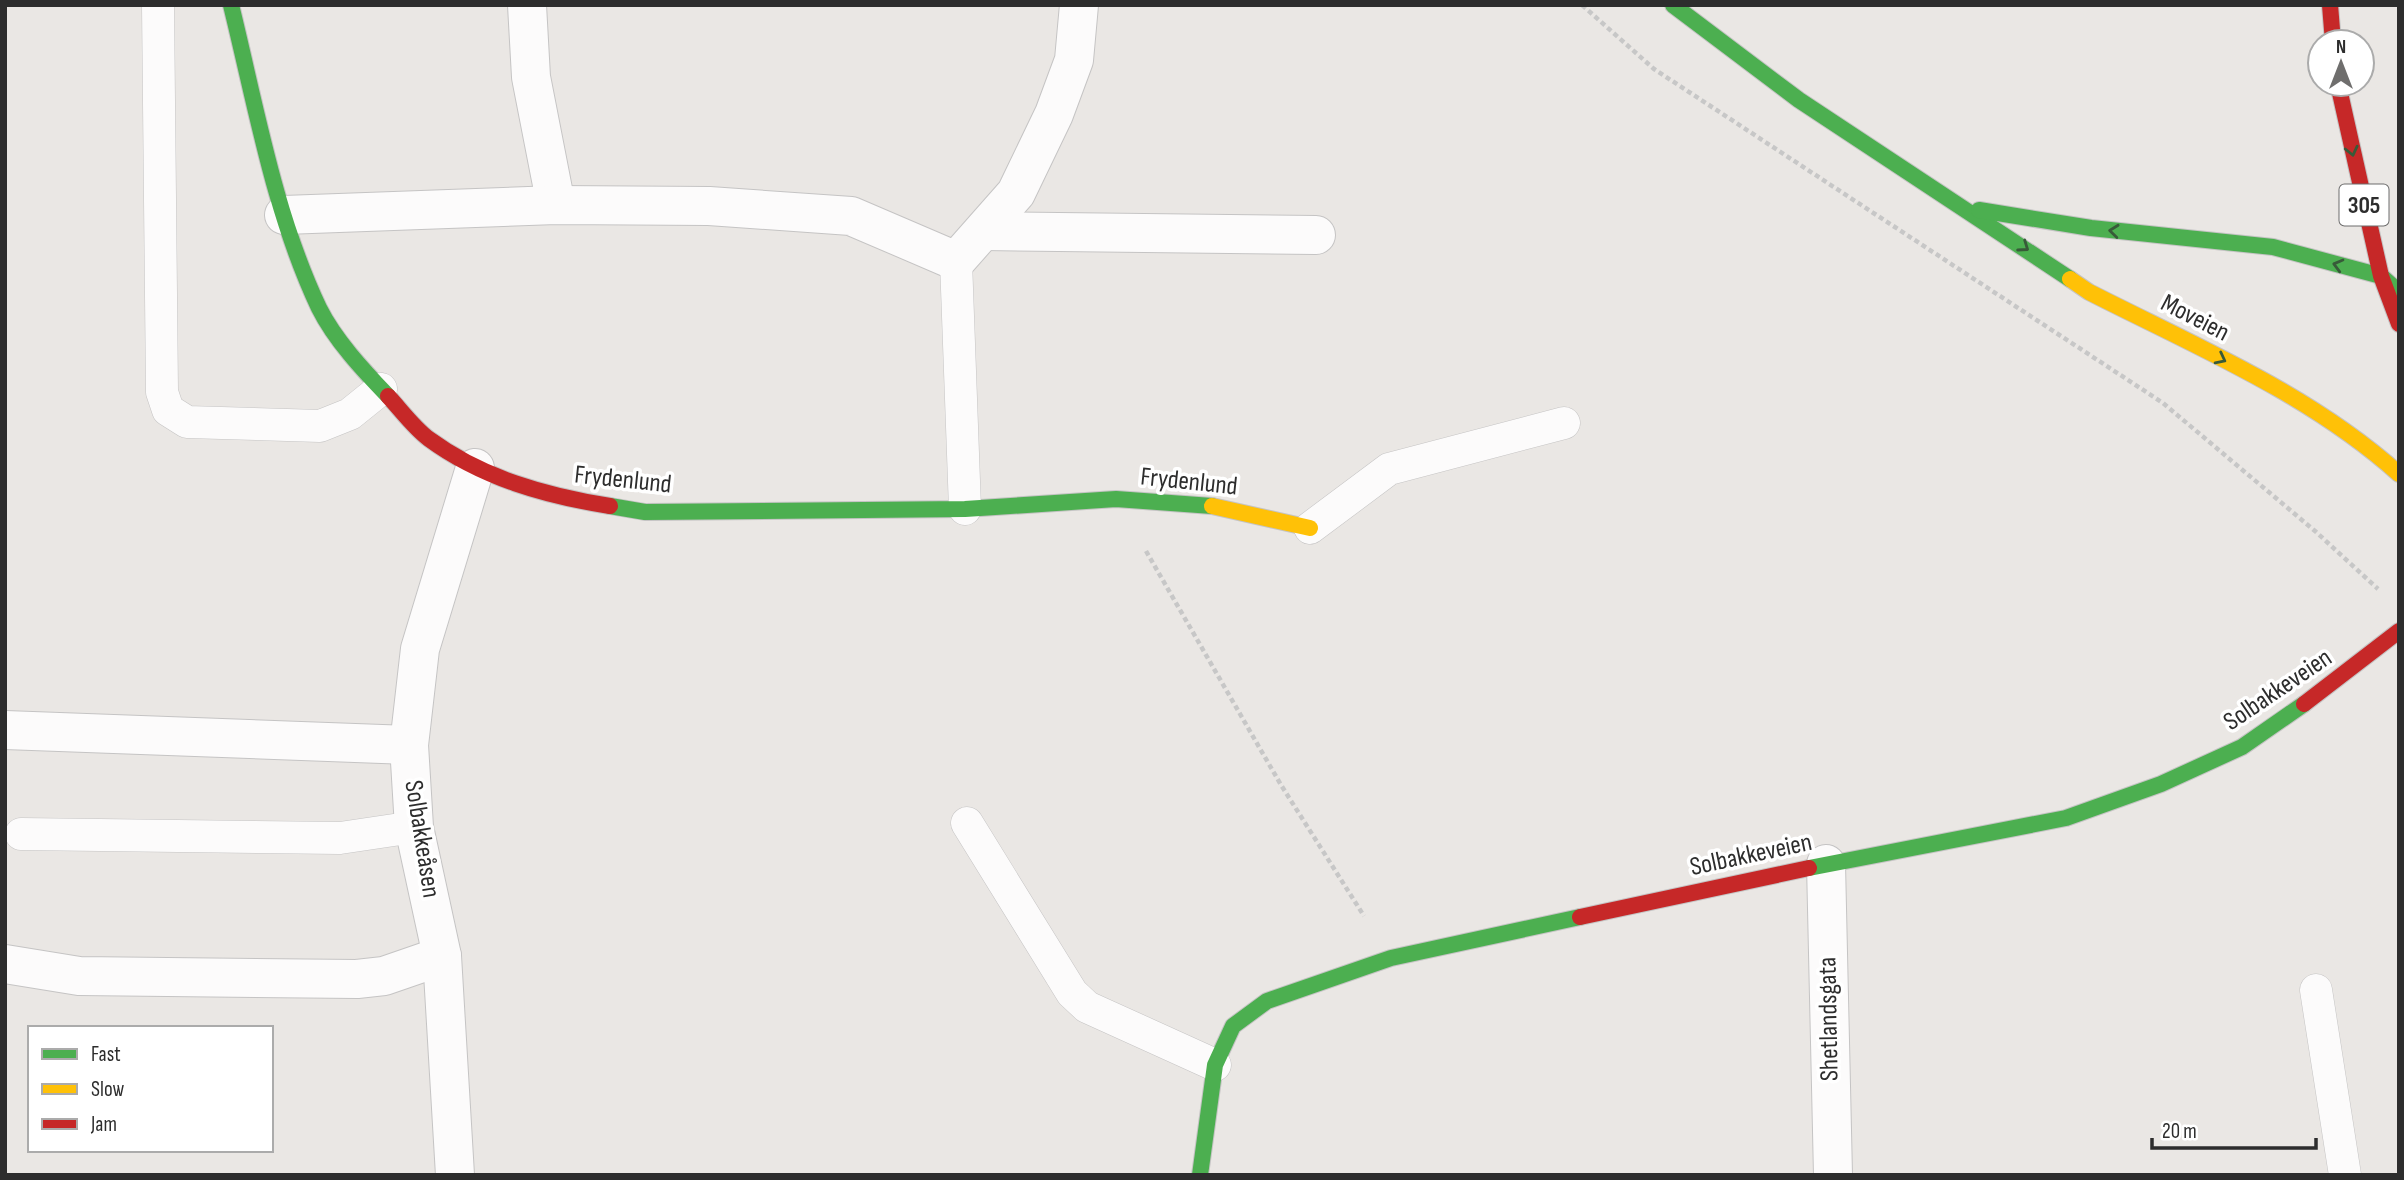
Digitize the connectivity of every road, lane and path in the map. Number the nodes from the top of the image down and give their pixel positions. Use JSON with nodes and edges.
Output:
{"nodes":[{"id":1,"x":158,"y":5,"type":"edge"},
{"id":2,"x":231,"y":5,"type":"edge"},
{"id":3,"x":527,"y":5,"type":"edge"},
{"id":4,"x":1079,"y":5,"type":"edge"},
{"id":5,"x":1582,"y":5,"type":"edge"},
{"id":6,"x":1673,"y":5,"type":"edge"},
{"id":7,"x":2330,"y":5,"type":"edge"},
{"id":8,"x":2332,"y":28,"type":"edge"},
{"id":9,"x":2340,"y":98,"type":"edge"},
{"id":10,"x":556,"y":205,"type":"junction"},
{"id":11,"x":1967,"y":208,"type":"junction"},
{"id":12,"x":284,"y":215,"type":"junction"},
{"id":13,"x":984,"y":231,"type":"junction"},
{"id":14,"x":1316,"y":235,"type":"dead end"},
{"id":15,"x":957,"y":261,"type":"junction"},
{"id":16,"x":2381,"y":276,"type":"junction"},
{"id":17,"x":2399,"y":292,"type":"edge"},
{"id":18,"x":2399,"y":324,"type":"edge"},
{"id":19,"x":381,"y":389,"type":"junction"},
{"id":20,"x":1564,"y":423,"type":"dead end"},
{"id":21,"x":475,"y":468,"type":"junction"},
{"id":22,"x":2399,"y":474,"type":"edge"},
{"id":23,"x":1116,"y":499,"type":"junction"},
{"id":24,"x":965,"y":509,"type":"junction"},
{"id":25,"x":1310,"y":528,"type":"joint"},
{"id":26,"x":2380,"y":592,"type":"dead end"},
{"id":27,"x":2399,"y":631,"type":"edge"},
{"id":28,"x":5,"y":730,"type":"edge"},
{"id":29,"x":409,"y":745,"type":"junction"},
{"id":30,"x":967,"y":823,"type":"dead end"},
{"id":31,"x":414,"y":827,"type":"junction"},
{"id":32,"x":21,"y":834,"type":"dead end"},
{"id":33,"x":1826,"y":864,"type":"junction"},
{"id":34,"x":442,"y":957,"type":"junction"},
{"id":35,"x":1391,"y":958,"type":"junction"},
{"id":36,"x":5,"y":964,"type":"edge"},
{"id":37,"x":2316,"y":990,"type":"dead end"},
{"id":38,"x":1215,"y":1065,"type":"junction"},
{"id":39,"x":455,"y":1175,"type":"edge"},
{"id":40,"x":1200,"y":1175,"type":"edge"},
{"id":41,"x":1833,"y":1175,"type":"edge"},
{"id":42,"x":2345,"y":1175,"type":"edge"}],
"edges":[{"from":1,"to":19,"type":"lane"},
{"from":2,"to":12,"type":"street","name":"Frydenlund"},
{"from":3,"to":10,"type":"street"},
{"from":4,"to":13,"type":"street"},
{"from":5,"to":26,"type":"path"},
{"from":6,"to":11,"type":"street","name":"Moveien"},
{"from":7,"to":8,"type":"street"},
{"from":9,"to":16,"type":"street","number":"305","one_way":true},
{"from":10,"to":12,"type":"street"},
{"from":10,"to":15,"type":"street"},
{"from":16,"to":11,"type":"street","name":"Moveien","one_way":true},
{"from":11,"to":22,"type":"street","name":"Moveien","one_way":true},
{"from":12,"to":19,"type":"street","name":"Frydenlund"},
{"from":13,"to":14,"type":"street"},
{"from":13,"to":15,"type":"street"},
{"from":15,"to":24,"type":"lane"},
{"from":16,"to":17,"type":"street","name":"Moveien"},
{"from":16,"to":18,"type":"street","number":"305"},
{"from":19,"to":21,"type":"street","name":"Frydenlund"},
{"from":20,"to":25,"type":"lane"},
{"from":21,"to":24,"type":"street","name":"Frydenlund"},
{"from":21,"to":29,"type":"street","name":"Solbakkeåsen"},
{"from":23,"to":24,"type":"street","name":"Frydenlund"},
{"from":23,"to":25,"type":"street","name":"Frydenlund"},
{"from":23,"to":35,"type":"path"},
{"from":27,"to":33,"type":"street","name":"Solbakkeveien"},
{"from":28,"to":29,"type":"street"},
{"from":29,"to":31,"type":"street","name":"Solbakkeåsen"},
{"from":30,"to":38,"type":"lane"},
{"from":31,"to":32,"type":"lane"},
{"from":31,"to":34,"type":"street","name":"Solbakkeåsen"},
{"from":33,"to":35,"type":"street","name":"Solbakkeveien"},
{"from":33,"to":41,"type":"street","name":"Shetlandsgata"},
{"from":34,"to":36,"type":"street"},
{"from":34,"to":39,"type":"street","name":"Solbakkeåsen"},
{"from":35,"to":38,"type":"street","name":"Solbakkeveien"},
{"from":37,"to":42,"type":"lane"},
{"from":38,"to":40,"type":"street","name":"Solbakkeveien"}]}
